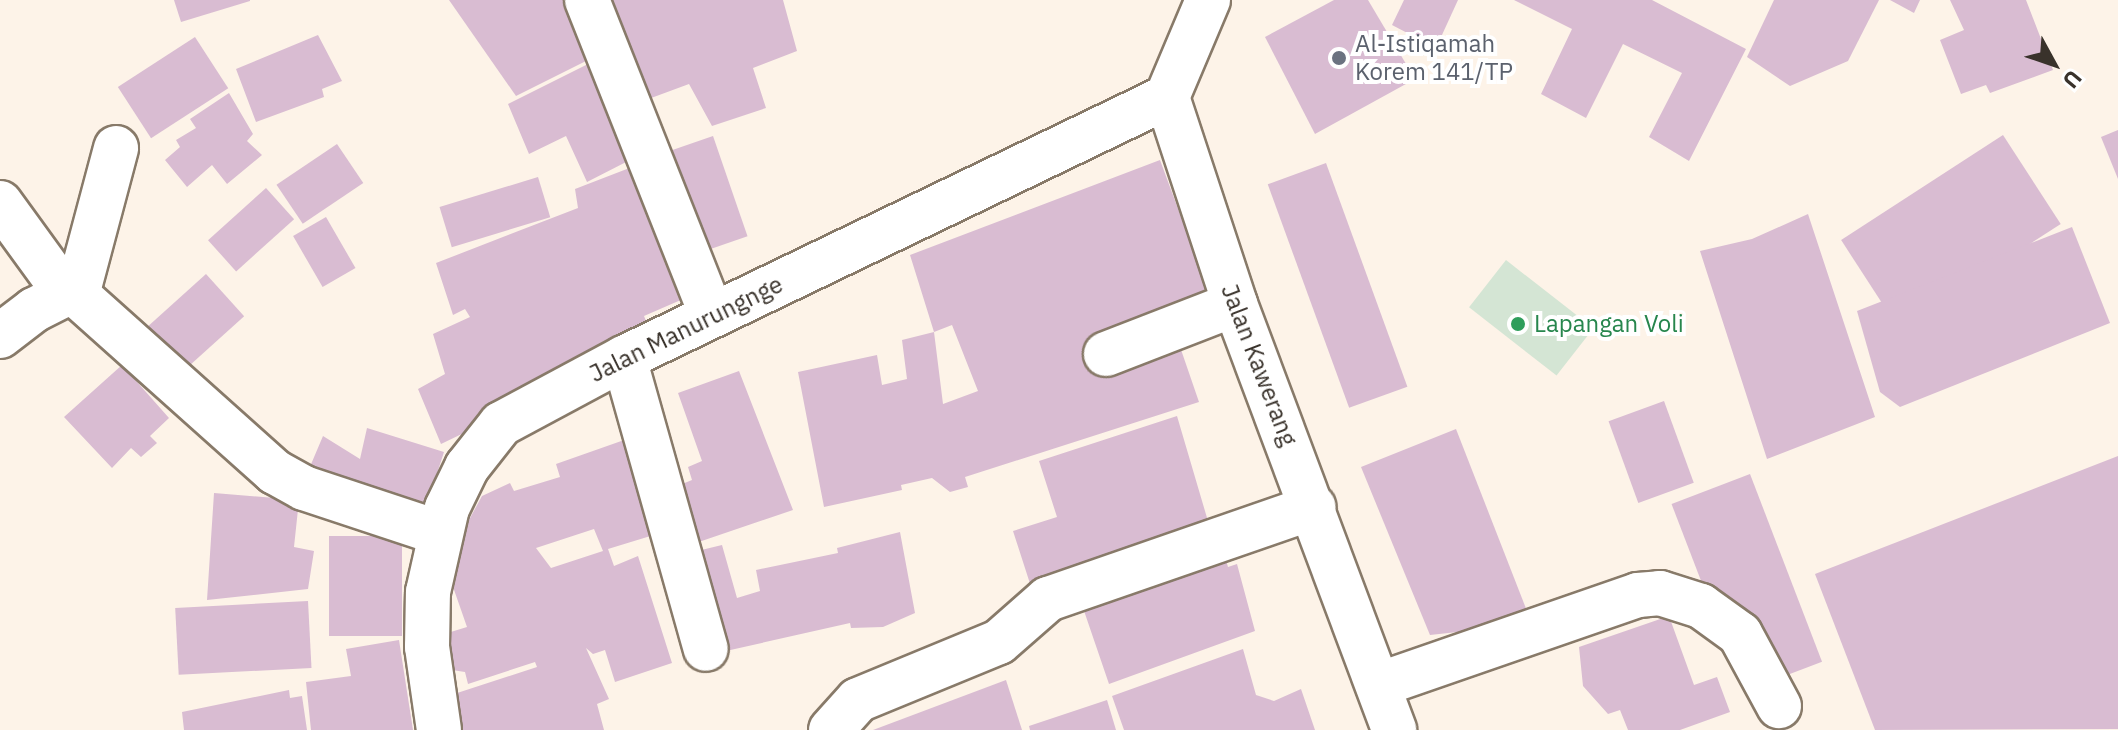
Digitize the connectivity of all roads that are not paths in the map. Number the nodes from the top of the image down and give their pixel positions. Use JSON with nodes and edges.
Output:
{"nodes":[{"id":1,"x":587,"y":0,"type":"edge"},
{"id":2,"x":1208,"y":0,"type":"edge"},
{"id":3,"x":1167,"y":97,"type":"junction"},
{"id":4,"x":116,"y":148,"type":"dead end"},
{"id":5,"x":0,"y":203,"type":"edge"},
{"id":6,"x":71,"y":294,"type":"junction"},
{"id":7,"x":1235,"y":304,"type":"junction"},
{"id":8,"x":712,"y":315,"type":"junction"},
{"id":9,"x":0,"y":336,"type":"edge"},
{"id":10,"x":1106,"y":354,"type":"dead end"},
{"id":11,"x":624,"y":358,"type":"junction"},
{"id":12,"x":1313,"y":507,"type":"junction"},
{"id":13,"x":440,"y":533,"type":"junction"},
{"id":14,"x":706,"y":649,"type":"dead end"},
{"id":15,"x":1378,"y":685,"type":"junction"},
{"id":16,"x":1779,"y":706,"type":"dead end"},
{"id":17,"x":439,"y":730,"type":"edge"},
{"id":18,"x":831,"y":730,"type":"edge"},
{"id":19,"x":1394,"y":730,"type":"edge"}],
"edges":[{"from":1,"to":8,"type":"street"},
{"from":2,"to":3,"type":"street"},
{"from":3,"to":7,"type":"street","name":"Jalan Kawerang"},
{"from":3,"to":8,"type":"street","name":"Jalan Manurungnge"},
{"from":4,"to":6,"type":"street"},
{"from":5,"to":6,"type":"street"},
{"from":6,"to":9,"type":"street"},
{"from":6,"to":13,"type":"street"},
{"from":7,"to":10,"type":"street"},
{"from":7,"to":12,"type":"street","name":"Jalan Kawerang"},
{"from":8,"to":11,"type":"street","name":"Jalan Manurungnge"},
{"from":11,"to":13,"type":"street","name":"Jalan Manurungnge"},
{"from":11,"to":14,"type":"street"},
{"from":12,"to":15,"type":"street","name":"Jalan Kawerang"},
{"from":12,"to":18,"type":"street"},
{"from":13,"to":17,"type":"street","name":"Jalan Manurungnge"},
{"from":15,"to":16,"type":"street"},
{"from":15,"to":19,"type":"street","name":"Jalan Kawerang"}]}
